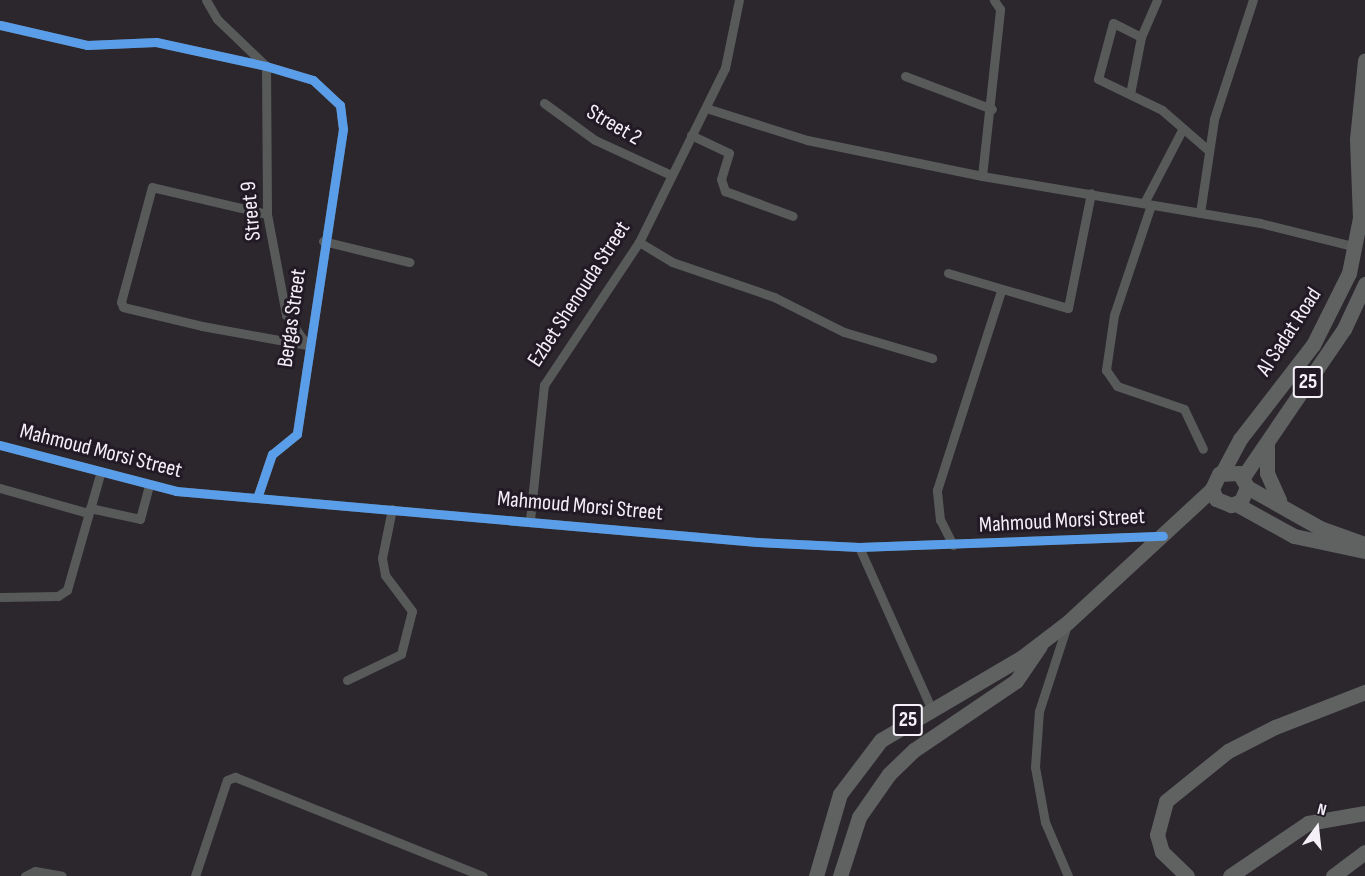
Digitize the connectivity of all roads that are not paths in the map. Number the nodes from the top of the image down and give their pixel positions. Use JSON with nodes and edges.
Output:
{"nodes":[{"id":1,"x":206,"y":0,"type":"edge"},
{"id":2,"x":739,"y":0,"type":"edge"},
{"id":3,"x":994,"y":0,"type":"edge"},
{"id":4,"x":1157,"y":0,"type":"edge"},
{"id":5,"x":1253,"y":0,"type":"edge"},
{"id":6,"x":0,"y":25,"type":"edge"},
{"id":7,"x":1141,"y":37,"type":"junction"},
{"id":8,"x":1365,"y":60,"type":"edge"},
{"id":9,"x":266,"y":66,"type":"junction"},
{"id":10,"x":905,"y":76,"type":"dead end"},
{"id":11,"x":1130,"y":94,"type":"junction"},
{"id":12,"x":544,"y":103,"type":"dead end"},
{"id":13,"x":706,"y":108,"type":"junction"},
{"id":14,"x":992,"y":109,"type":"junction"},
{"id":15,"x":1182,"y":130,"type":"junction"},
{"id":16,"x":691,"y":135,"type":"junction"},
{"id":17,"x":1207,"y":150,"type":"junction"},
{"id":18,"x":669,"y":174,"type":"junction"},
{"id":19,"x":982,"y":177,"type":"junction"},
{"id":20,"x":1091,"y":194,"type":"junction"},
{"id":21,"x":1148,"y":204,"type":"junction"},
{"id":22,"x":1200,"y":213,"type":"junction"},
{"id":23,"x":267,"y":214,"type":"junction"},
{"id":24,"x":793,"y":216,"type":"dead end"},
{"id":25,"x":323,"y":241,"type":"junction"},
{"id":26,"x":639,"y":242,"type":"junction"},
{"id":27,"x":1356,"y":247,"type":"junction"},
{"id":28,"x":409,"y":262,"type":"dead end"},
{"id":29,"x":948,"y":273,"type":"dead end"},
{"id":30,"x":1365,"y":284,"type":"edge"},
{"id":31,"x":1001,"y":291,"type":"junction"},
{"id":32,"x":307,"y":345,"type":"junction"},
{"id":33,"x":932,"y":358,"type":"dead end"},
{"id":34,"x":1268,"y":443,"type":"junction"},
{"id":35,"x":0,"y":445,"type":"edge"},
{"id":36,"x":1203,"y":449,"type":"dead end"},
{"id":37,"x":1224,"y":471,"type":"junction"},
{"id":38,"x":100,"y":474,"type":"junction"},
{"id":39,"x":1245,"y":482,"type":"junction"},
{"id":40,"x":149,"y":486,"type":"junction"},
{"id":41,"x":0,"y":488,"type":"edge"},
{"id":42,"x":1212,"y":489,"type":"junction"},
{"id":43,"x":256,"y":498,"type":"junction"},
{"id":44,"x":1279,"y":500,"type":"junction"},
{"id":45,"x":1236,"y":504,"type":"junction"},
{"id":46,"x":392,"y":509,"type":"junction"},
{"id":47,"x":89,"y":511,"type":"junction"},
{"id":48,"x":530,"y":520,"type":"junction"},
{"id":49,"x":1163,"y":536,"type":"junction"},
{"id":50,"x":1365,"y":544,"type":"edge"},
{"id":51,"x":953,"y":545,"type":"junction"},
{"id":52,"x":859,"y":547,"type":"junction"},
{"id":53,"x":1365,"y":551,"type":"edge"},
{"id":54,"x":0,"y":597,"type":"edge"},
{"id":55,"x":1068,"y":622,"type":"junction"},
{"id":56,"x":1041,"y":643,"type":"junction"},
{"id":57,"x":347,"y":680,"type":"dead end"},
{"id":58,"x":1365,"y":692,"type":"edge"},
{"id":59,"x":931,"y":708,"type":"junction"},
{"id":60,"x":1365,"y":813,"type":"edge"},
{"id":61,"x":1365,"y":852,"type":"edge"},
{"id":62,"x":25,"y":876,"type":"edge"},
{"id":63,"x":62,"y":876,"type":"edge"},
{"id":64,"x":195,"y":876,"type":"edge"},
{"id":65,"x":483,"y":876,"type":"edge"},
{"id":66,"x":816,"y":876,"type":"edge"},
{"id":67,"x":840,"y":876,"type":"edge"},
{"id":68,"x":1068,"y":876,"type":"edge"},
{"id":69,"x":1187,"y":876,"type":"edge"},
{"id":70,"x":1230,"y":876,"type":"edge"},
{"id":71,"x":1333,"y":876,"type":"edge"}],
"edges":[{"from":1,"to":9,"type":"street"},
{"from":2,"to":13,"type":"street","name":"Ezbet Shenouda Street"},
{"from":3,"to":14,"type":"street"},
{"from":4,"to":7,"type":"street"},
{"from":5,"to":17,"type":"street"},
{"from":6,"to":9,"type":"street"},
{"from":7,"to":11,"type":"street"},
{"from":7,"to":11,"type":"street"},
{"from":8,"to":27,"type":"main road","name":"Al Sadat Road","number":"25"},
{"from":9,"to":23,"type":"street","name":"Street 9"},
{"from":9,"to":25,"type":"street","name":"Bergas Street"},
{"from":10,"to":14,"type":"street"},
{"from":11,"to":15,"type":"street"},
{"from":12,"to":18,"type":"street","name":"Street 2"},
{"from":13,"to":16,"type":"street","name":"Ezbet Shenouda Street"},
{"from":13,"to":19,"type":"street"},
{"from":14,"to":19,"type":"street"},
{"from":15,"to":17,"type":"street"},
{"from":15,"to":21,"type":"street"},
{"from":16,"to":18,"type":"street","name":"Ezbet Shenouda Street"},
{"from":16,"to":24,"type":"street"},
{"from":17,"to":22,"type":"street"},
{"from":18,"to":26,"type":"street","name":"Ezbet Shenouda Street"},
{"from":19,"to":20,"type":"street"},
{"from":20,"to":21,"type":"street"},
{"from":20,"to":31,"type":"street"},
{"from":21,"to":22,"type":"street"},
{"from":21,"to":36,"type":"street"},
{"from":22,"to":27,"type":"street"},
{"from":23,"to":32,"type":"street","name":"Street 9"},
{"from":23,"to":32,"type":"street"},
{"from":25,"to":28,"type":"street"},
{"from":25,"to":32,"type":"street","name":"Bergas Street"},
{"from":26,"to":33,"type":"street"},
{"from":26,"to":48,"type":"street","name":"Ezbet Shenouda Street"},
{"from":27,"to":37,"type":"main road","name":"Al Sadat Road","number":"25"},
{"from":29,"to":31,"type":"street"},
{"from":30,"to":34,"type":"main road","name":"Al Sadat Road","number":"25"},
{"from":31,"to":51,"type":"street"},
{"from":32,"to":43,"type":"street","name":"Bergas Street"},
{"from":34,"to":39,"type":"main road","name":"Al Sadat Road","number":"25"},
{"from":34,"to":44,"type":"main road"},
{"from":35,"to":38,"type":"street","name":"Mahmoud Morsi Street"},
{"from":37,"to":39,"type":"main road"},
{"from":37,"to":42,"type":"main road","name":"Al Sadat Road"},
{"from":38,"to":40,"type":"street","name":"Mahmoud Morsi Street"},
{"from":38,"to":47,"type":"street"},
{"from":39,"to":44,"type":"main road"},
{"from":39,"to":45,"type":"main road","name":"Al Sadat Road"},
{"from":40,"to":43,"type":"street","name":"Mahmoud Morsi Street"},
{"from":40,"to":47,"type":"street"},
{"from":41,"to":47,"type":"street"},
{"from":42,"to":45,"type":"main road"},
{"from":42,"to":49,"type":"main road","number":"25"},
{"from":43,"to":46,"type":"street","name":"Mahmoud Morsi Street"},
{"from":44,"to":50,"type":"main road"},
{"from":45,"to":53,"type":"main road"},
{"from":46,"to":48,"type":"street","name":"Mahmoud Morsi Street"},
{"from":46,"to":57,"type":"street"},
{"from":47,"to":54,"type":"street"},
{"from":48,"to":52,"type":"street","name":"Mahmoud Morsi Street"},
{"from":49,"to":51,"type":"street","name":"Mahmoud Morsi Street"},
{"from":49,"to":55,"type":"main road","number":"25"},
{"from":51,"to":52,"type":"street","name":"Mahmoud Morsi Street"},
{"from":52,"to":59,"type":"street"},
{"from":55,"to":56,"type":"main road","number":"25"},
{"from":55,"to":68,"type":"street"},
{"from":56,"to":59,"type":"main road","number":"25"},
{"from":56,"to":67,"type":"main road"},
{"from":58,"to":69,"type":"main road"},
{"from":59,"to":66,"type":"main road","number":"25"},
{"from":60,"to":70,"type":"main road"},
{"from":61,"to":71,"type":"main road"},
{"from":62,"to":63,"type":"street"},
{"from":64,"to":65,"type":"street"}]}
